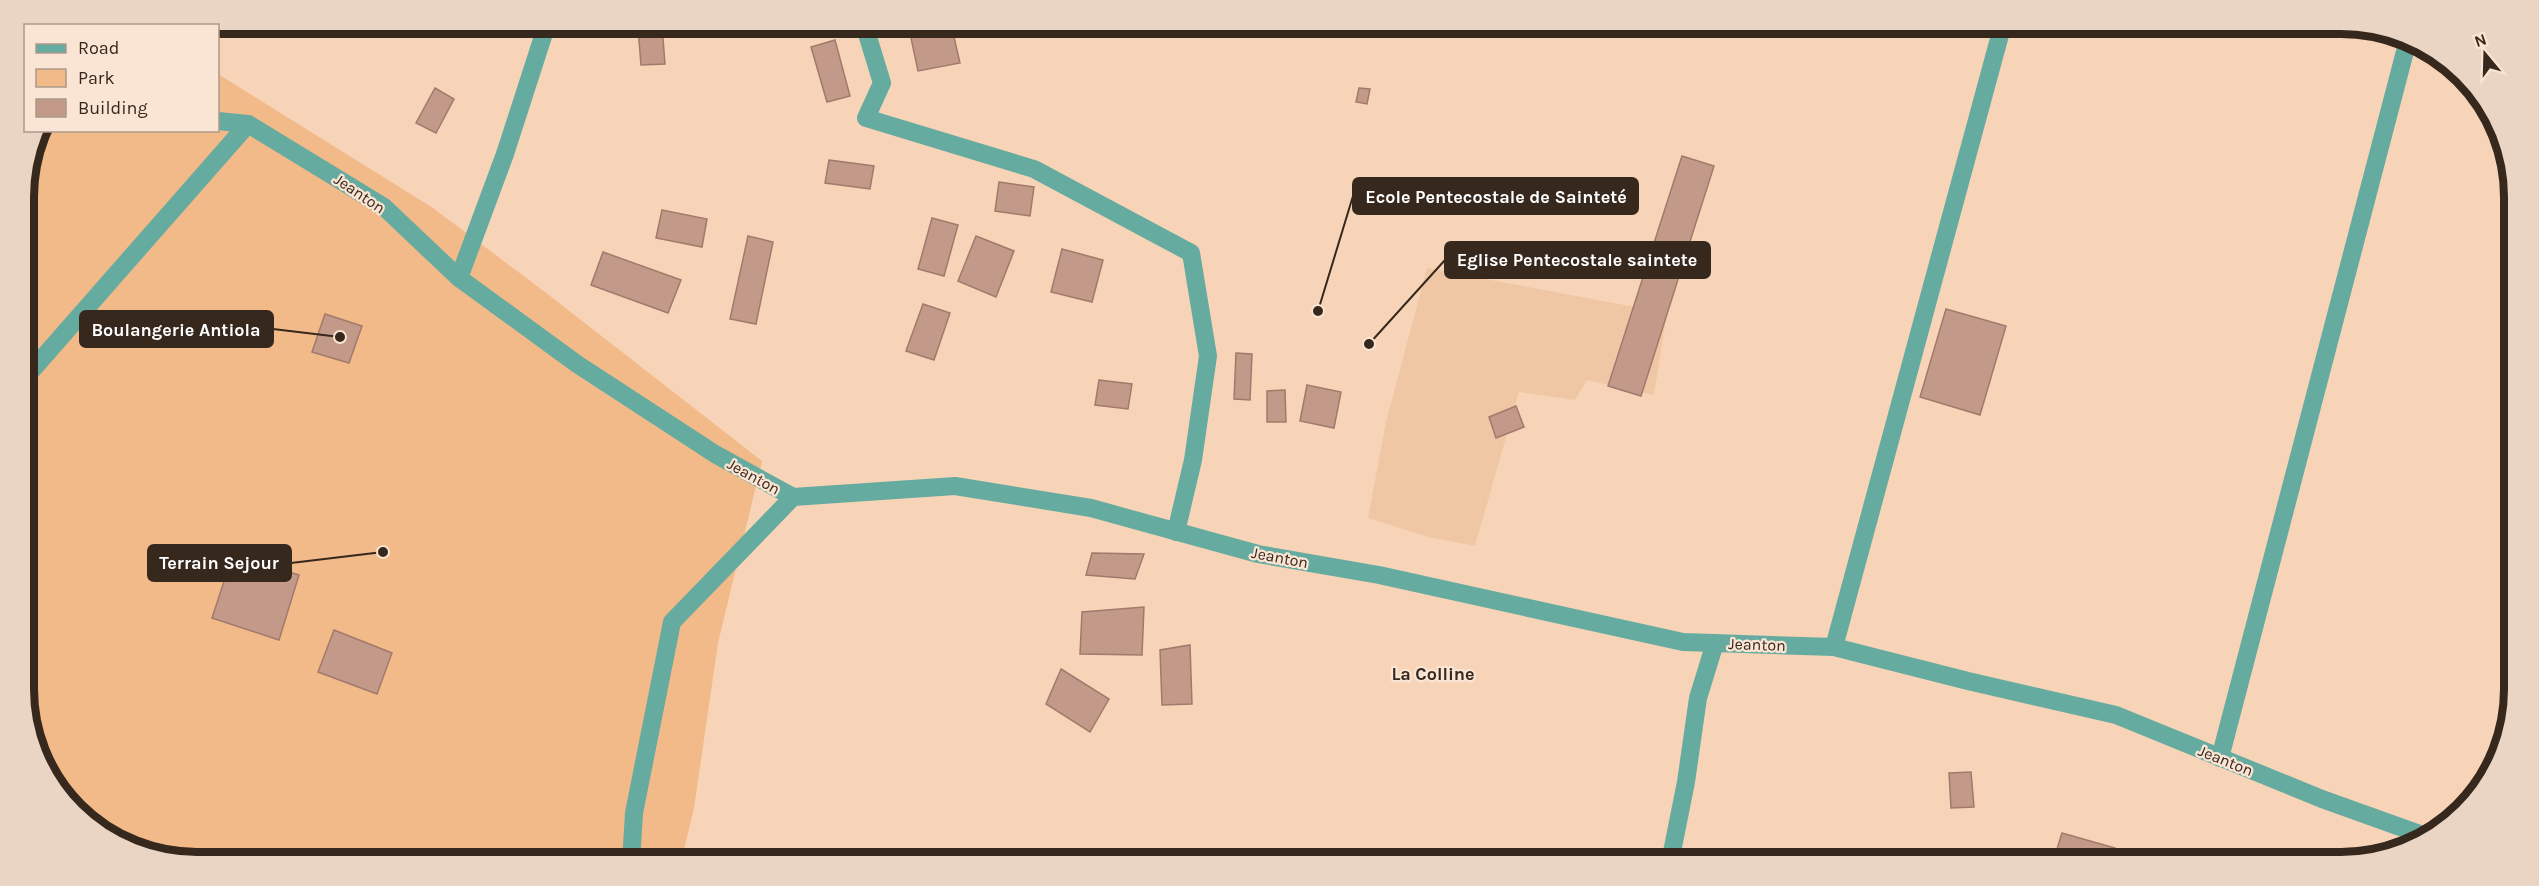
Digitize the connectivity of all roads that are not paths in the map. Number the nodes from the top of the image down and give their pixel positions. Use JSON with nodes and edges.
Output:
{"nodes":[{"id":1,"x":543,"y":35,"type":"edge"},
{"id":2,"x":867,"y":35,"type":"edge"},
{"id":3,"x":2000,"y":35,"type":"edge"},
{"id":4,"x":2406,"y":48,"type":"edge"},
{"id":5,"x":219,"y":121,"type":"edge"},
{"id":6,"x":248,"y":124,"type":"junction"},
{"id":7,"x":459,"y":278,"type":"junction"},
{"id":8,"x":35,"y":368,"type":"edge"},
{"id":9,"x":793,"y":497,"type":"junction"},
{"id":10,"x":1176,"y":532,"type":"junction"},
{"id":11,"x":1715,"y":643,"type":"junction"},
{"id":12,"x":1834,"y":647,"type":"junction"},
{"id":13,"x":2220,"y":758,"type":"junction"},
{"id":14,"x":2417,"y":833,"type":"edge"},
{"id":15,"x":1672,"y":851,"type":"edge"},
{"id":16,"x":632,"y":852,"type":"edge"}],
"edges":[{"from":1,"to":7,"type":"street"},
{"from":2,"to":10,"type":"street"},
{"from":3,"to":12,"type":"street"},
{"from":4,"to":13,"type":"street"},
{"from":5,"to":6,"type":"street","name":"Jeanton"},
{"from":6,"to":7,"type":"street","name":"Jeanton"},
{"from":6,"to":8,"type":"street"},
{"from":7,"to":9,"type":"street","name":"Jeanton"},
{"from":9,"to":10,"type":"street","name":"Jeanton"},
{"from":9,"to":16,"type":"street"},
{"from":10,"to":11,"type":"street","name":"Jeanton"},
{"from":11,"to":12,"type":"street","name":"Jeanton"},
{"from":11,"to":15,"type":"street"},
{"from":12,"to":13,"type":"street","name":"Jeanton"},
{"from":13,"to":14,"type":"street","name":"Jeanton"}]}
